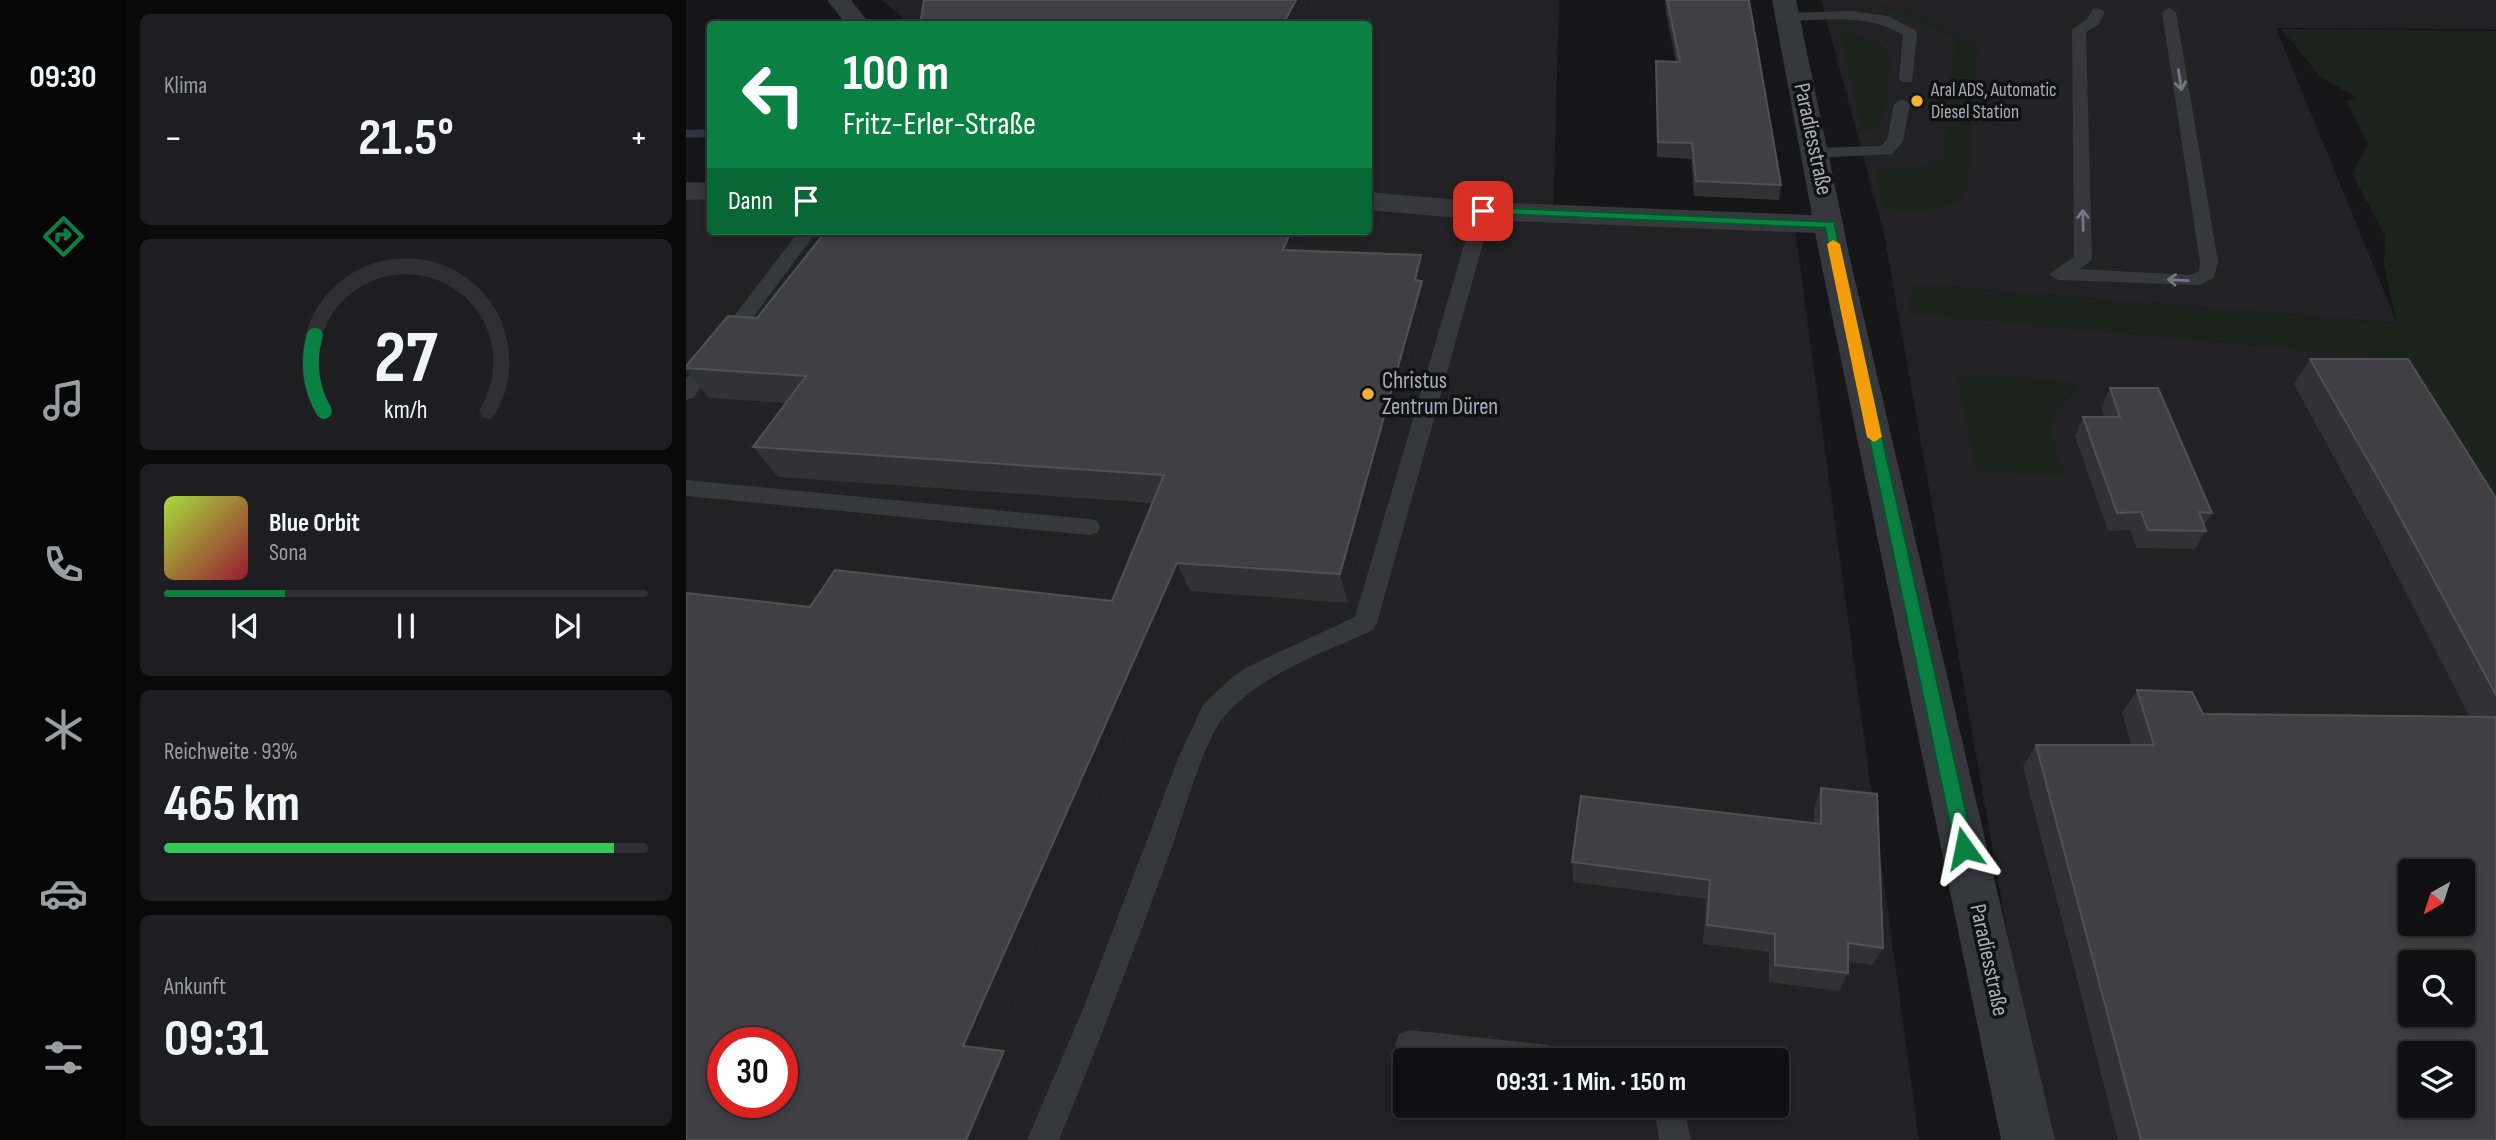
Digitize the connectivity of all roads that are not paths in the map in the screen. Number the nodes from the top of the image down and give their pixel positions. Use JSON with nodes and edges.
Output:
{"nodes":[{"id":1,"x":839,"y":0,"type":"edge"},
{"id":2,"x":1785,"y":8,"type":"edge"},
{"id":3,"x":2098,"y":12,"type":"dead end"},
{"id":4,"x":2169,"y":12,"type":"dead end"},
{"id":5,"x":856,"y":21,"type":"edge"},
{"id":6,"x":1907,"y":79,"type":"dead end"},
{"id":7,"x":1902,"y":104,"type":"dead end"},
{"id":8,"x":1815,"y":153,"type":"junction"},
{"id":9,"x":686,"y":191,"type":"edge"},
{"id":10,"x":707,"y":191,"type":"edge"},
{"id":11,"x":1372,"y":201,"type":"edge"},
{"id":12,"x":1483,"y":211,"type":"junction"},
{"id":13,"x":1830,"y":225,"type":"junction"},
{"id":14,"x":805,"y":235,"type":"edge"},
{"id":15,"x":686,"y":393,"type":"edge"},
{"id":16,"x":686,"y":488,"type":"edge"},
{"id":17,"x":1089,"y":527,"type":"dead end"},
{"id":18,"x":1410,"y":1045,"type":"dead end"},
{"id":19,"x":1438,"y":1048,"type":"edge"},
{"id":20,"x":1671,"y":1118,"type":"edge"},
{"id":21,"x":1044,"y":1140,"type":"edge"},
{"id":22,"x":1675,"y":1140,"type":"edge"},
{"id":23,"x":2028,"y":1140,"type":"edge"}],
"edges":[{"from":1,"to":5,"type":"street"},
{"from":2,"to":6,"type":"lane"},
{"from":2,"to":8,"type":"street","name":"Paradiesstraße"},
{"from":4,"to":3,"type":"lane","one_way":true},
{"from":7,"to":8,"type":"lane"},
{"from":8,"to":13,"type":"street","name":"Paradiesstraße"},
{"from":9,"to":10,"type":"street"},
{"from":11,"to":12,"type":"street"},
{"from":12,"to":13,"type":"street"},
{"from":12,"to":21,"type":"lane"},
{"from":13,"to":23,"type":"street","name":"Paradiesstraße"},
{"from":14,"to":15,"type":"lane"},
{"from":16,"to":17,"type":"lane"},
{"from":18,"to":19,"type":"lane"},
{"from":20,"to":22,"type":"lane"}]}
